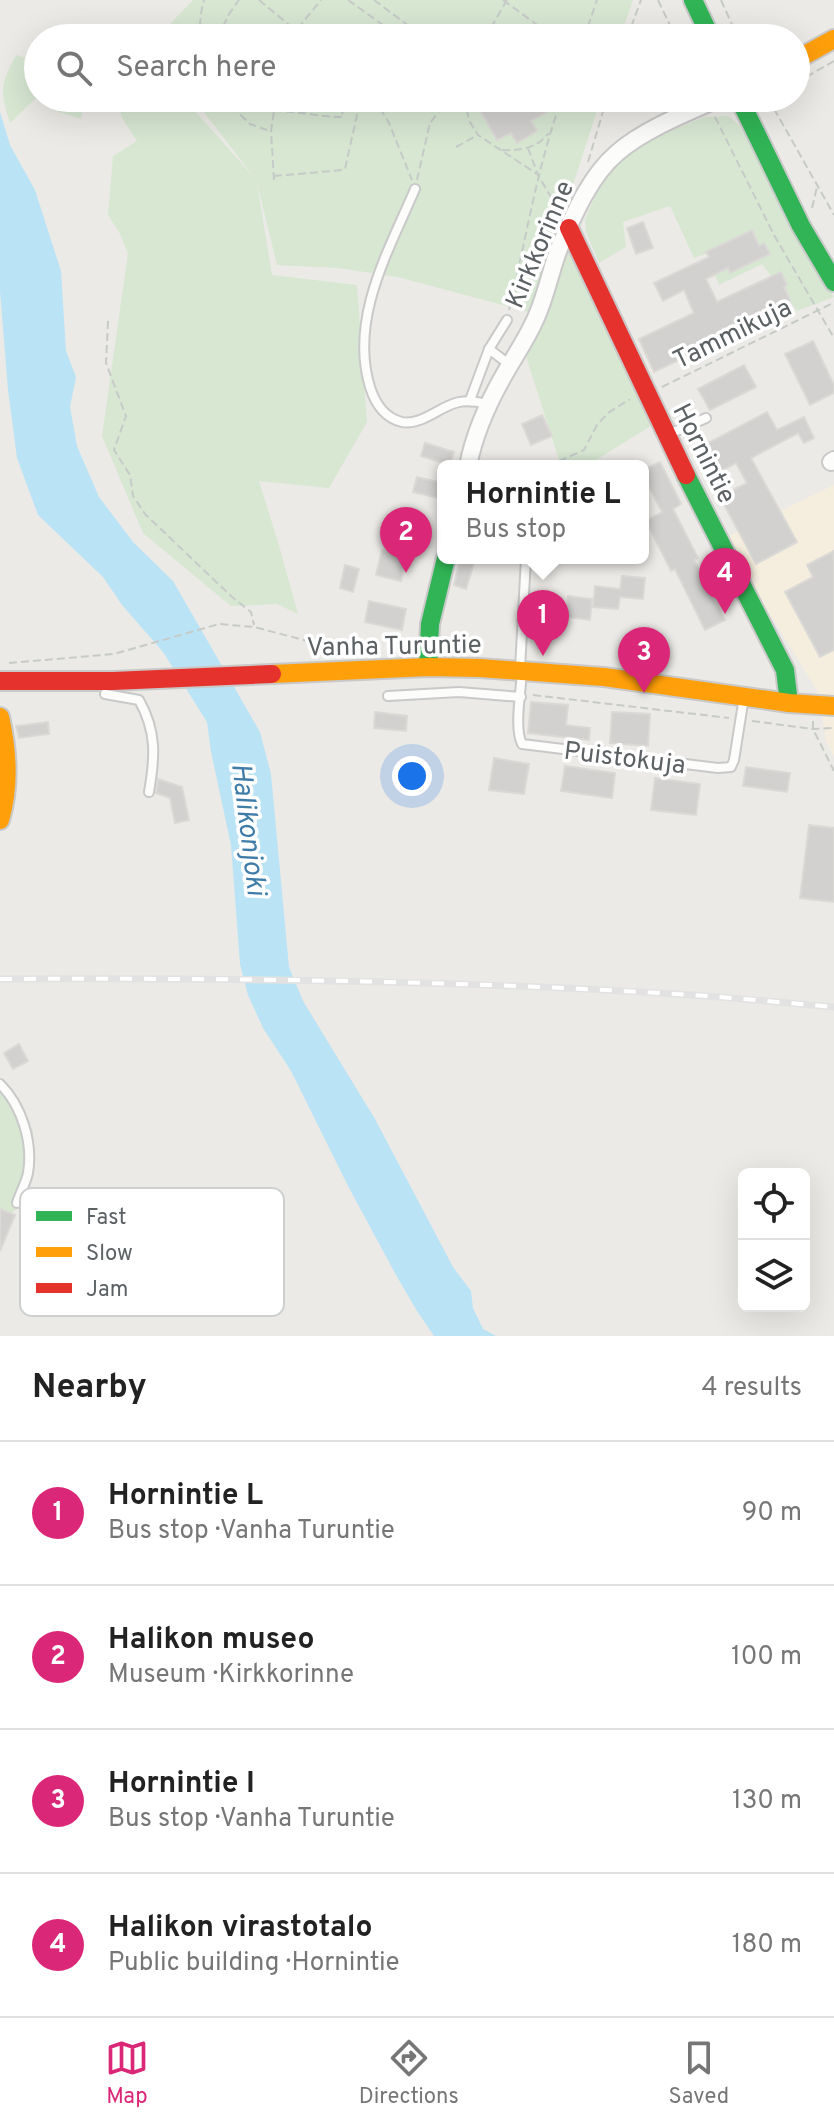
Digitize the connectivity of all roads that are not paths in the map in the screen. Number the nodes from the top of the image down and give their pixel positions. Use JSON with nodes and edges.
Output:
{"nodes":[{"id":1,"x":693,"y":0,"type":"edge"},
{"id":2,"x":704,"y":24,"type":"edge"},
{"id":3,"x":834,"y":39,"type":"edge"},
{"id":4,"x":810,"y":52,"type":"edge"},
{"id":5,"x":691,"y":112,"type":"edge"},
{"id":6,"x":746,"y":112,"type":"edge"},
{"id":7,"x":415,"y":189,"type":"road end"},
{"id":8,"x":566,"y":223,"type":"junction"},
{"id":9,"x":834,"y":282,"type":"edge"},
{"id":10,"x":507,"y":320,"type":"road end"},
{"id":11,"x":489,"y":349,"type":"junction"},
{"id":12,"x":510,"y":365,"type":"junction"},
{"id":13,"x":470,"y":400,"type":"junction"},
{"id":14,"x":489,"y":404,"type":"junction"},
{"id":15,"x":706,"y":418,"type":"dead end"},
{"id":16,"x":666,"y":435,"type":"junction"},
{"id":17,"x":469,"y":460,"type":"edge"},
{"id":18,"x":445,"y":564,"type":"edge"},
{"id":19,"x":526,"y":564,"type":"edge"},
{"id":20,"x":428,"y":667,"type":"junction"},
{"id":21,"x":521,"y":671,"type":"junction"},
{"id":22,"x":0,"y":681,"type":"edge"},
{"id":23,"x":109,"y":687,"type":"junction"},
{"id":24,"x":521,"y":695,"type":"junction"},
{"id":25,"x":388,"y":696,"type":"dead end"},
{"id":26,"x":744,"y":697,"type":"junction"},
{"id":27,"x":789,"y":703,"type":"junction"},
{"id":28,"x":834,"y":706,"type":"edge"},
{"id":29,"x":0,"y":717,"type":"edge"},
{"id":30,"x":149,"y":792,"type":"dead end"},
{"id":31,"x":0,"y":820,"type":"edge"},
{"id":32,"x":0,"y":1084,"type":"edge"},
{"id":33,"x":22,"y":1188,"type":"edge"},
{"id":34,"x":20,"y":1195,"type":"edge"},
{"id":35,"x":17,"y":1203,"type":"dead end"}],
"edges":[{"from":1,"to":2,"type":"street"},
{"from":3,"to":4,"type":"street"},
{"from":5,"to":8,"type":"street","name":"Kirkkorinne"},
{"from":6,"to":9,"type":"street"},
{"from":7,"to":13,"type":"lane"},
{"from":8,"to":12,"type":"street","name":"Kirkkorinne"},
{"from":8,"to":16,"type":"street","name":"Hornintie"},
{"from":10,"to":11,"type":"lane"},
{"from":11,"to":12,"type":"lane"},
{"from":11,"to":13,"type":"lane"},
{"from":12,"to":14,"type":"street","name":"Kirkkorinne"},
{"from":13,"to":14,"type":"lane"},
{"from":14,"to":17,"type":"street","name":"Kirkkorinne"},
{"from":15,"to":16,"type":"lane"},
{"from":16,"to":27,"type":"street","name":"Hornintie"},
{"from":18,"to":20,"type":"street"},
{"from":19,"to":21,"type":"lane","name":"Puistokuja"},
{"from":20,"to":21,"type":"street","name":"Vanha Turuntie"},
{"from":20,"to":23,"type":"street","name":"Vanha Turuntie"},
{"from":21,"to":24,"type":"lane","name":"Puistokuja"},
{"from":21,"to":26,"type":"street","name":"Vanha Turuntie"},
{"from":22,"to":23,"type":"street","name":"Vanha Turuntie"},
{"from":23,"to":30,"type":"lane"},
{"from":24,"to":25,"type":"lane"},
{"from":24,"to":26,"type":"lane","name":"Puistokuja"},
{"from":26,"to":27,"type":"street","name":"Vanha Turuntie"},
{"from":27,"to":28,"type":"street","name":"Vanha Turuntie"},
{"from":29,"to":31,"type":"street"},
{"from":32,"to":33,"type":"lane"},
{"from":34,"to":35,"type":"lane"}]}
